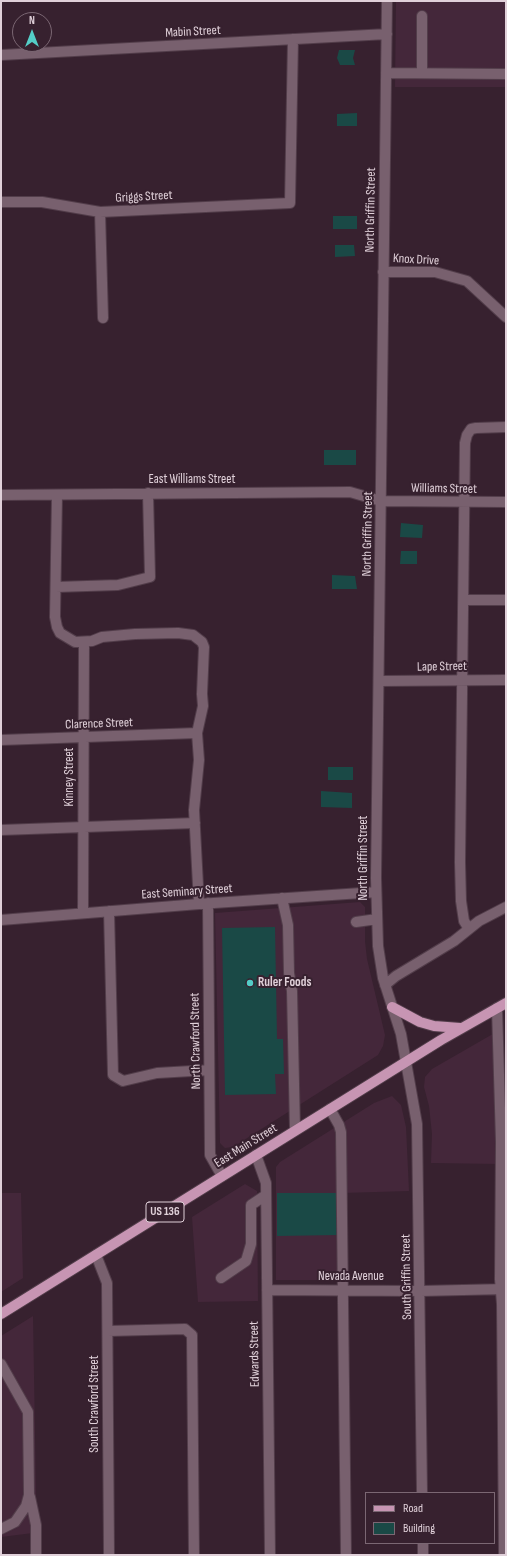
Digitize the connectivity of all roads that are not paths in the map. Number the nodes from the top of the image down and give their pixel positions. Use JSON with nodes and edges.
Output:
{"nodes":[{"id":1,"x":387,"y":1,"type":"edge"},
{"id":2,"x":422,"y":16,"type":"dead end"},
{"id":3,"x":386,"y":34,"type":"junction"},
{"id":4,"x":293,"y":39,"type":"junction"},
{"id":5,"x":1,"y":55,"type":"edge"},
{"id":6,"x":386,"y":73,"type":"junction"},
{"id":7,"x":422,"y":73,"type":"junction"},
{"id":8,"x":506,"y":74,"type":"edge"},
{"id":9,"x":1,"y":202,"type":"edge"},
{"id":10,"x":100,"y":212,"type":"junction"},
{"id":11,"x":383,"y":272,"type":"junction"},
{"id":12,"x":506,"y":317,"type":"edge"},
{"id":13,"x":103,"y":318,"type":"dead end"},
{"id":14,"x":506,"y":427,"type":"edge"},
{"id":15,"x":148,"y":493,"type":"junction"},
{"id":16,"x":1,"y":495,"type":"edge"},
{"id":17,"x":57,"y":495,"type":"junction"},
{"id":18,"x":381,"y":501,"type":"junction"},
{"id":19,"x":506,"y":502,"type":"edge"},
{"id":20,"x":464,"y":503,"type":"junction"},
{"id":21,"x":56,"y":587,"type":"junction"},
{"id":22,"x":464,"y":600,"type":"junction"},
{"id":23,"x":506,"y":600,"type":"edge"},
{"id":24,"x":84,"y":642,"type":"junction"},
{"id":25,"x":463,"y":680,"type":"junction"},
{"id":26,"x":506,"y":680,"type":"edge"},
{"id":27,"x":379,"y":681,"type":"junction"},
{"id":28,"x":197,"y":733,"type":"junction"},
{"id":29,"x":83,"y":738,"type":"junction"},
{"id":30,"x":1,"y":740,"type":"edge"},
{"id":31,"x":195,"y":824,"type":"junction"},
{"id":32,"x":83,"y":827,"type":"junction"},
{"id":33,"x":1,"y":830,"type":"edge"},
{"id":34,"x":376,"y":892,"type":"junction"},
{"id":35,"x":282,"y":898,"type":"junction"},
{"id":36,"x":203,"y":903,"type":"junction"},
{"id":37,"x":506,"y":907,"type":"edge"},
{"id":38,"x":109,"y":911,"type":"junction"},
{"id":39,"x":83,"y":913,"type":"junction"},
{"id":40,"x":377,"y":919,"type":"junction"},
{"id":41,"x":1,"y":920,"type":"edge"},
{"id":42,"x":356,"y":922,"type":"dead end"},
{"id":43,"x":469,"y":929,"type":"junction"},
{"id":44,"x":385,"y":985,"type":"junction"},
{"id":45,"x":502,"y":1006,"type":"edge"},
{"id":46,"x":392,"y":1007,"type":"junction"},
{"id":47,"x":460,"y":1028,"type":"junction"},
{"id":48,"x":406,"y":1063,"type":"junction"},
{"id":49,"x":209,"y":1070,"type":"junction"},
{"id":50,"x":330,"y":1109,"type":"junction"},
{"id":51,"x":295,"y":1130,"type":"junction"},
{"id":52,"x":256,"y":1155,"type":"junction"},
{"id":53,"x":222,"y":1176,"type":"junction"},
{"id":54,"x":266,"y":1195,"type":"junction"},
{"id":55,"x":96,"y":1255,"type":"junction"},
{"id":56,"x":221,"y":1278,"type":"dead end"},
{"id":57,"x":503,"y":1289,"type":"edge"},
{"id":58,"x":267,"y":1290,"type":"junction"},
{"id":59,"x":343,"y":1290,"type":"junction"},
{"id":60,"x":420,"y":1290,"type":"junction"},
{"id":61,"x":1,"y":1314,"type":"edge"},
{"id":62,"x":108,"y":1331,"type":"junction"},
{"id":63,"x":1,"y":1364,"type":"edge"},
{"id":64,"x":422,"y":1492,"type":"edge"},
{"id":65,"x":29,"y":1495,"type":"junction"},
{"id":66,"x":1,"y":1529,"type":"edge"},
{"id":67,"x":423,"y":1544,"type":"edge"},
{"id":68,"x":36,"y":1555,"type":"edge"},
{"id":69,"x":109,"y":1555,"type":"edge"},
{"id":70,"x":194,"y":1555,"type":"edge"},
{"id":71,"x":270,"y":1555,"type":"edge"},
{"id":72,"x":346,"y":1555,"type":"edge"},
{"id":73,"x":423,"y":1555,"type":"edge"},
{"id":74,"x":504,"y":1555,"type":"edge"}],
"edges":[{"from":1,"to":3,"type":"street","name":"North Griffin Street"},
{"from":2,"to":7,"type":"street"},
{"from":3,"to":4,"type":"street","name":"Mabin Street"},
{"from":3,"to":6,"type":"street","name":"North Griffin Street"},
{"from":4,"to":5,"type":"street","name":"Mabin Street"},
{"from":4,"to":10,"type":"street","name":"Griggs Street"},
{"from":6,"to":7,"type":"street"},
{"from":6,"to":11,"type":"street","name":"North Griffin Street"},
{"from":7,"to":8,"type":"street"},
{"from":9,"to":10,"type":"street","name":"Griggs Street"},
{"from":10,"to":13,"type":"street"},
{"from":11,"to":12,"type":"street","name":"Knox Drive"},
{"from":11,"to":18,"type":"street","name":"North Griffin Street"},
{"from":14,"to":20,"type":"street"},
{"from":15,"to":17,"type":"street","name":"East Williams Street"},
{"from":15,"to":18,"type":"street","name":"East Williams Street"},
{"from":15,"to":21,"type":"street"},
{"from":16,"to":17,"type":"street","name":"East Williams Street"},
{"from":17,"to":21,"type":"street"},
{"from":18,"to":20,"type":"street","name":"Williams Street"},
{"from":18,"to":27,"type":"street","name":"North Griffin Street"},
{"from":19,"to":20,"type":"street","name":"Williams Street"},
{"from":20,"to":22,"type":"street"},
{"from":21,"to":24,"type":"street"},
{"from":22,"to":23,"type":"street"},
{"from":22,"to":25,"type":"street"},
{"from":24,"to":28,"type":"street","name":"North Crawford Street"},
{"from":24,"to":29,"type":"street","name":"Kinney Street"},
{"from":25,"to":26,"type":"street","name":"Lape Street"},
{"from":25,"to":27,"type":"street","name":"Lape Street"},
{"from":25,"to":43,"type":"street"},
{"from":27,"to":34,"type":"street","name":"North Griffin Street"},
{"from":28,"to":29,"type":"street","name":"Clarence Street"},
{"from":28,"to":31,"type":"street","name":"North Crawford Street"},
{"from":29,"to":30,"type":"street","name":"Clarence Street"},
{"from":29,"to":32,"type":"street","name":"Kinney Street"},
{"from":31,"to":32,"type":"street"},
{"from":31,"to":36,"type":"street","name":"North Crawford Street"},
{"from":32,"to":33,"type":"street"},
{"from":32,"to":39,"type":"street","name":"Kinney Street"},
{"from":34,"to":35,"type":"street","name":"East Seminary Street"},
{"from":34,"to":40,"type":"street","name":"North Griffin Street"},
{"from":35,"to":36,"type":"street","name":"East Seminary Street"},
{"from":35,"to":51,"type":"street"},
{"from":36,"to":38,"type":"street","name":"East Seminary Street"},
{"from":36,"to":49,"type":"street","name":"North Crawford Street"},
{"from":37,"to":43,"type":"street"},
{"from":38,"to":39,"type":"street","name":"East Seminary Street"},
{"from":38,"to":49,"type":"street"},
{"from":39,"to":41,"type":"street","name":"East Seminary Street"},
{"from":40,"to":42,"type":"street"},
{"from":40,"to":44,"type":"street","name":"North Griffin Street"},
{"from":43,"to":44,"type":"street"},
{"from":44,"to":46,"type":"street","name":"North Griffin Street"},
{"from":45,"to":47,"type":"main road","name":"East Main Street","number":"US 136"},
{"from":45,"to":57,"type":"street"},
{"from":46,"to":47,"type":"main road"},
{"from":46,"to":48,"type":"street","name":"North Griffin Street"},
{"from":47,"to":48,"type":"main road","name":"East Main Street","number":"US 136"},
{"from":48,"to":50,"type":"main road","name":"East Main Street","number":"US 136"},
{"from":48,"to":60,"type":"street","name":"South Griffin Street"},
{"from":49,"to":53,"type":"street","name":"North Crawford Street"},
{"from":50,"to":51,"type":"main road","name":"East Main Street","number":"US 136"},
{"from":50,"to":59,"type":"street"},
{"from":51,"to":52,"type":"main road","name":"East Main Street","number":"US 136"},
{"from":52,"to":53,"type":"main road","name":"East Main Street","number":"US 136"},
{"from":52,"to":54,"type":"street","name":"Edwards Street"},
{"from":53,"to":55,"type":"main road","name":"East Main Street","number":"US 136"},
{"from":54,"to":56,"type":"street"},
{"from":54,"to":58,"type":"street","name":"Edwards Street"},
{"from":55,"to":61,"type":"main road","name":"East Main Street","number":"US 136"},
{"from":55,"to":62,"type":"street","name":"South Crawford Street"},
{"from":57,"to":60,"type":"street","name":"Nevada Avenue"},
{"from":57,"to":74,"type":"street"},
{"from":58,"to":59,"type":"street","name":"Nevada Avenue"},
{"from":58,"to":71,"type":"street","name":"Edwards Street"},
{"from":59,"to":60,"type":"street","name":"Nevada Avenue"},
{"from":59,"to":72,"type":"street"},
{"from":60,"to":64,"type":"street","name":"South Griffin Street"},
{"from":62,"to":69,"type":"street","name":"South Crawford Street"},
{"from":62,"to":70,"type":"street"},
{"from":63,"to":65,"type":"street"},
{"from":65,"to":66,"type":"street"},
{"from":65,"to":68,"type":"street"},
{"from":67,"to":73,"type":"street"}]}
